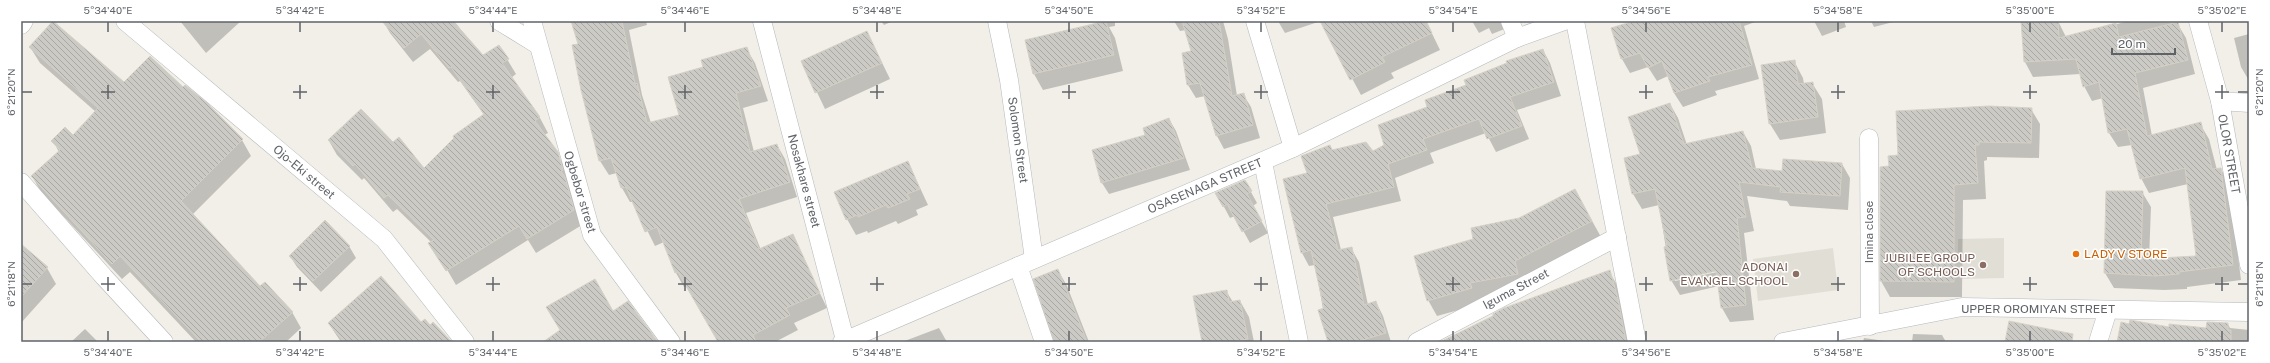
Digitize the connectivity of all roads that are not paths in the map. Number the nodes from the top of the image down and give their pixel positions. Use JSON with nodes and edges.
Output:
{"nodes":[{"id":1,"x":24,"y":21,"type":"edge"},
{"id":2,"x":125,"y":21,"type":"edge"},
{"id":3,"x":498,"y":21,"type":"edge"},
{"id":4,"x":532,"y":21,"type":"edge"},
{"id":5,"x":762,"y":21,"type":"edge"},
{"id":6,"x":997,"y":21,"type":"edge"},
{"id":7,"x":1255,"y":21,"type":"edge"},
{"id":8,"x":1510,"y":21,"type":"edge"},
{"id":9,"x":1564,"y":21,"type":"edge"},
{"id":10,"x":1575,"y":21,"type":"edge"},
{"id":11,"x":2198,"y":21,"type":"edge"},
{"id":12,"x":21,"y":25,"type":"edge"},
{"id":13,"x":1516,"y":38,"type":"junction"},
{"id":14,"x":538,"y":45,"type":"junction"},
{"id":15,"x":2220,"y":101,"type":"junction"},
{"id":16,"x":2249,"y":102,"type":"edge"},
{"id":17,"x":1869,"y":138,"type":"dead end"},
{"id":18,"x":1293,"y":148,"type":"junction"},
{"id":19,"x":1263,"y":162,"type":"junction"},
{"id":20,"x":21,"y":182,"type":"edge"},
{"id":21,"x":1616,"y":237,"type":"junction"},
{"id":22,"x":1026,"y":263,"type":"junction"},
{"id":23,"x":2249,"y":266,"type":"edge"},
{"id":24,"x":2108,"y":310,"type":"junction"},
{"id":25,"x":2249,"y":312,"type":"edge"},
{"id":26,"x":1870,"y":326,"type":"junction"},
{"id":27,"x":844,"y":341,"type":"edge"},
{"id":28,"x":164,"y":342,"type":"edge"},
{"id":29,"x":465,"y":342,"type":"edge"},
{"id":30,"x":671,"y":342,"type":"edge"},
{"id":31,"x":1044,"y":342,"type":"edge"},
{"id":32,"x":1299,"y":342,"type":"edge"},
{"id":33,"x":1417,"y":342,"type":"edge"},
{"id":34,"x":1637,"y":342,"type":"edge"},
{"id":35,"x":1782,"y":342,"type":"edge"},
{"id":36,"x":2098,"y":342,"type":"edge"}],
"edges":[{"from":1,"to":12,"type":"street"},
{"from":2,"to":29,"type":"street","name":"Ojo-Eki street"},
{"from":3,"to":14,"type":"street"},
{"from":4,"to":14,"type":"street","name":"Ogbebor street"},
{"from":5,"to":27,"type":"street","name":"Nosakhare street"},
{"from":6,"to":22,"type":"street","name":"Solomon Street"},
{"from":7,"to":18,"type":"street"},
{"from":8,"to":13,"type":"street"},
{"from":9,"to":13,"type":"street","name":"OSASENAGA STREET"},
{"from":10,"to":21,"type":"street"},
{"from":11,"to":15,"type":"street","name":"OLOR STREET"},
{"from":13,"to":18,"type":"street","name":"OSASENAGA STREET"},
{"from":14,"to":30,"type":"street","name":"Ogbebor street"},
{"from":15,"to":16,"type":"street"},
{"from":15,"to":23,"type":"street","name":"OLOR STREET"},
{"from":17,"to":26,"type":"street","name":"Imina close"},
{"from":18,"to":19,"type":"street","name":"OSASENAGA STREET"},
{"from":19,"to":22,"type":"street","name":"OSASENAGA STREET"},
{"from":19,"to":32,"type":"street"},
{"from":20,"to":28,"type":"street"},
{"from":21,"to":33,"type":"street","name":"Iguma Street"},
{"from":21,"to":34,"type":"street"},
{"from":22,"to":27,"type":"street","name":"OSASENAGA STREET"},
{"from":22,"to":31,"type":"street","name":"Solomon Street"},
{"from":24,"to":25,"type":"street","name":"UPPER OROMIYAN STREET"},
{"from":24,"to":26,"type":"street","name":"UPPER OROMIYAN STREET"},
{"from":24,"to":36,"type":"street"},
{"from":26,"to":35,"type":"street","name":"UPPER OROMIYAN STREET"}]}
